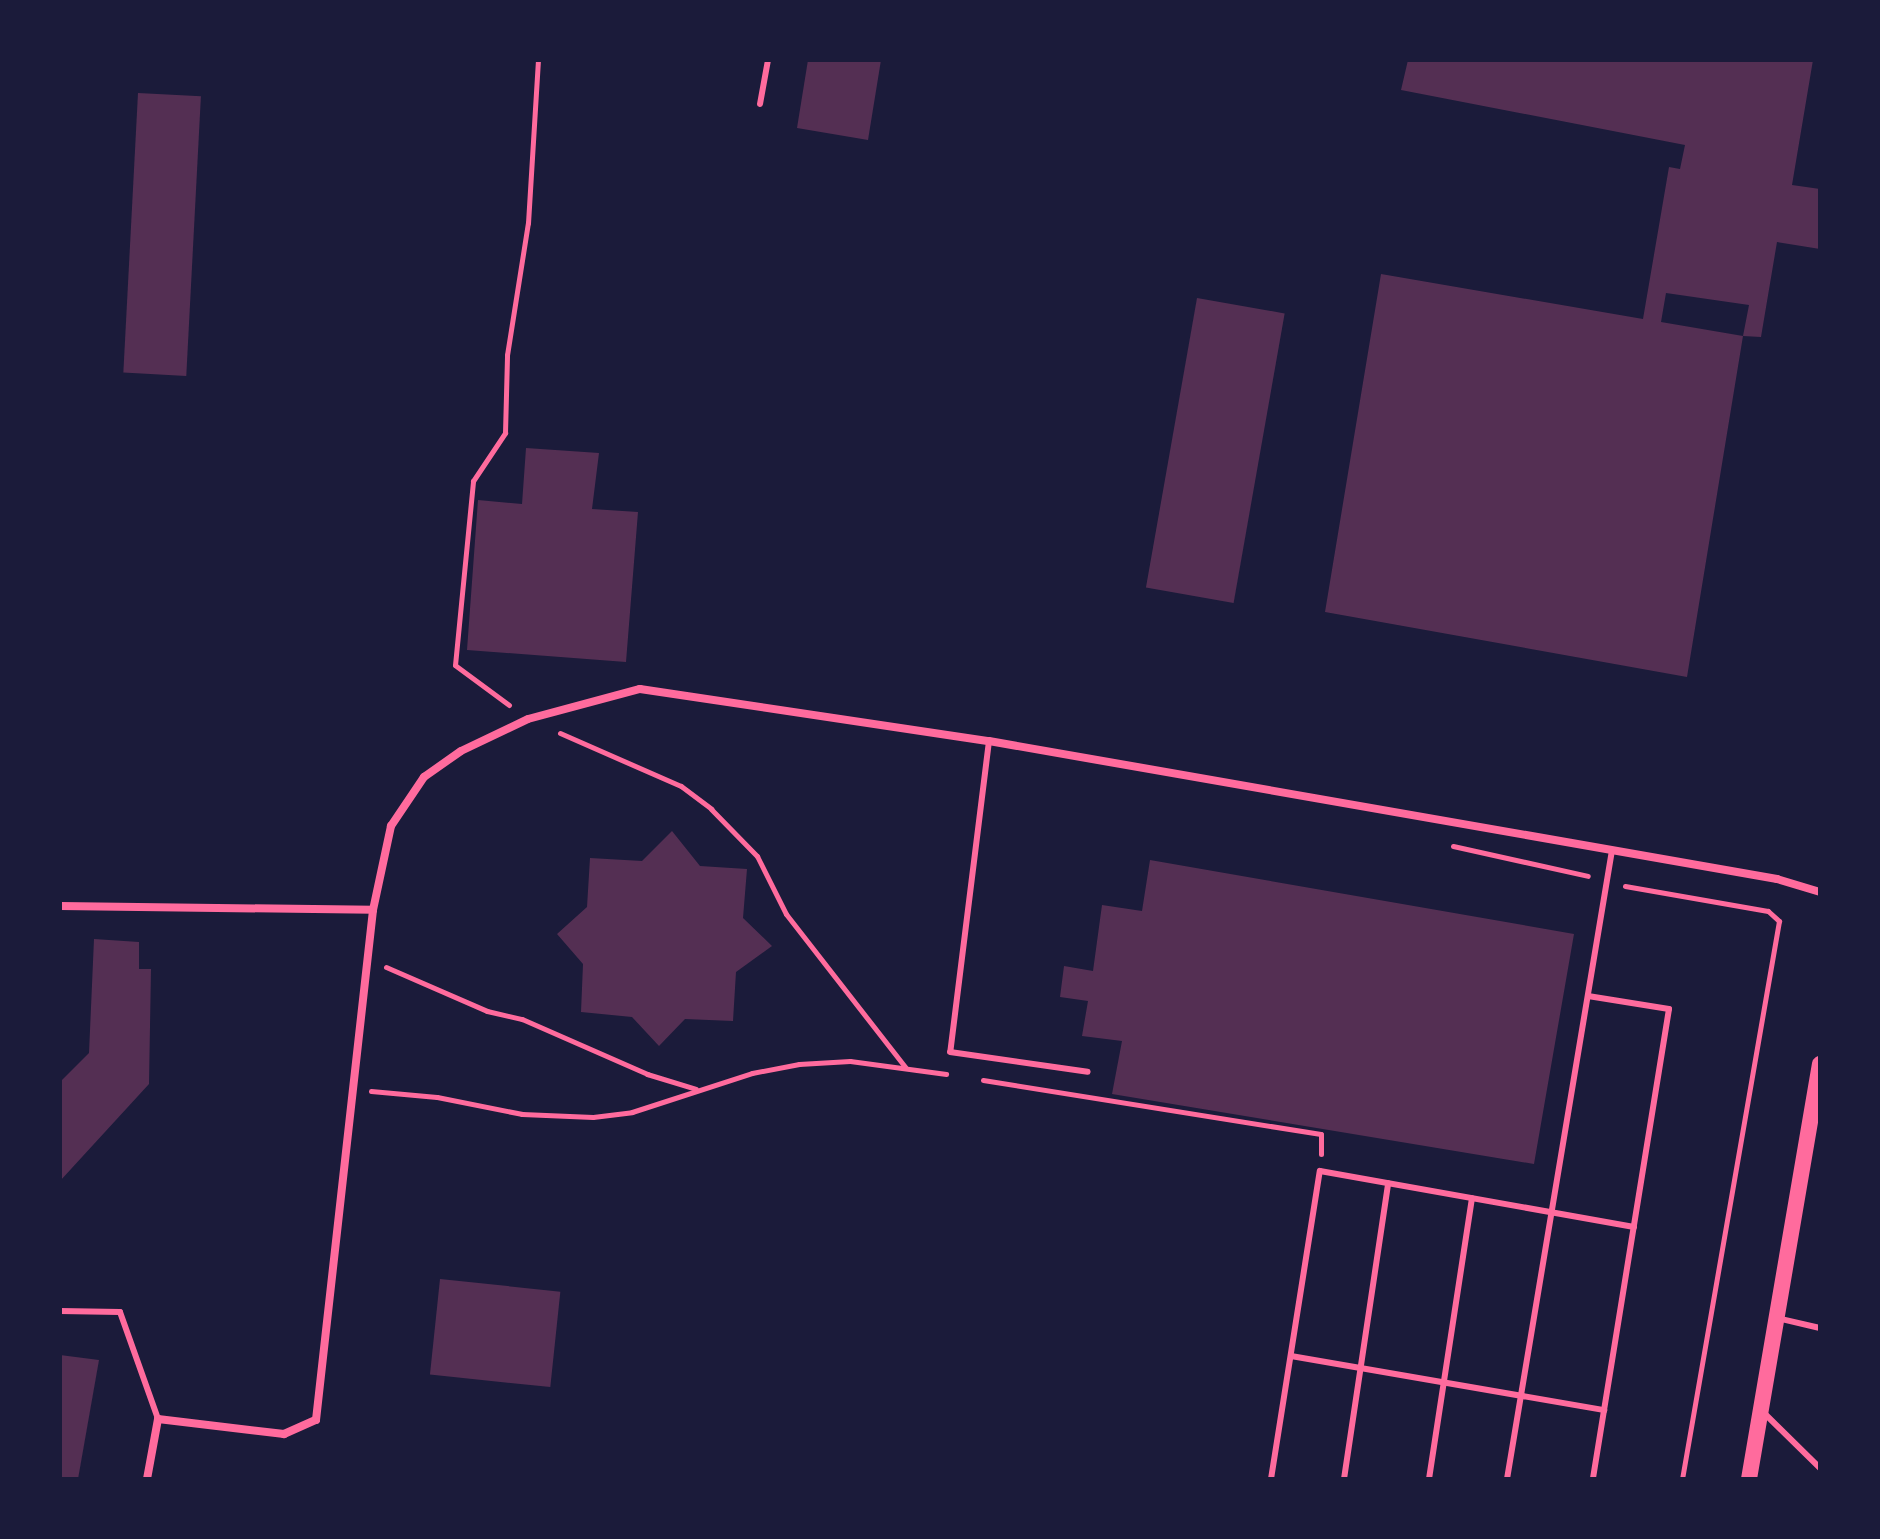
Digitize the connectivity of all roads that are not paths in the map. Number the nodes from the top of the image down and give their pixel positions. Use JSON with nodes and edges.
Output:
{"nodes":[{"id":1,"x":768,"y":60,"type":"edge"},
{"id":2,"x":760,"y":104,"type":"dead end"},
{"id":3,"x":989,"y":741,"type":"junction"},
{"id":4,"x":1612,"y":850,"type":"junction"},
{"id":5,"x":1820,"y":892,"type":"edge"},
{"id":6,"x":60,"y":906,"type":"edge"},
{"id":7,"x":373,"y":910,"type":"junction"},
{"id":8,"x":1588,"y":996,"type":"junction"},
{"id":9,"x":1820,"y":1064,"type":"edge"},
{"id":10,"x":1088,"y":1072,"type":"dead end"},
{"id":11,"x":1388,"y":1183,"type":"junction"},
{"id":12,"x":1472,"y":1198,"type":"junction"},
{"id":13,"x":1552,"y":1213,"type":"junction"},
{"id":14,"x":1634,"y":1227,"type":"junction"},
{"id":15,"x":60,"y":1311,"type":"edge"},
{"id":16,"x":1775,"y":1317,"type":"junction"},
{"id":17,"x":1820,"y":1328,"type":"edge"},
{"id":18,"x":1291,"y":1356,"type":"junction"},
{"id":19,"x":1360,"y":1369,"type":"junction"},
{"id":20,"x":1443,"y":1382,"type":"junction"},
{"id":21,"x":1521,"y":1396,"type":"junction"},
{"id":22,"x":1604,"y":1410,"type":"junction"},
{"id":23,"x":1760,"y":1410,"type":"junction"},
{"id":24,"x":158,"y":1419,"type":"junction"},
{"id":25,"x":1820,"y":1468,"type":"edge"},
{"id":26,"x":147,"y":1479,"type":"edge"},
{"id":27,"x":1271,"y":1479,"type":"edge"},
{"id":28,"x":1344,"y":1479,"type":"edge"},
{"id":29,"x":1429,"y":1479,"type":"edge"},
{"id":30,"x":1507,"y":1479,"type":"edge"},
{"id":31,"x":1593,"y":1479,"type":"edge"},
{"id":32,"x":1749,"y":1479,"type":"edge"}],
"edges":[{"from":1,"to":2,"type":"lane"},
{"from":3,"to":4,"type":"street"},
{"from":3,"to":7,"type":"street"},
{"from":3,"to":10,"type":"lane"},
{"from":4,"to":5,"type":"street"},
{"from":4,"to":8,"type":"lane"},
{"from":6,"to":7,"type":"street"},
{"from":7,"to":24,"type":"street"},
{"from":8,"to":13,"type":"lane"},
{"from":8,"to":14,"type":"lane"},
{"from":9,"to":16,"type":"main road"},
{"from":11,"to":12,"type":"lane"},
{"from":11,"to":18,"type":"lane"},
{"from":11,"to":19,"type":"lane"},
{"from":12,"to":13,"type":"lane"},
{"from":12,"to":20,"type":"lane"},
{"from":13,"to":14,"type":"lane"},
{"from":13,"to":21,"type":"lane"},
{"from":14,"to":22,"type":"lane"},
{"from":15,"to":24,"type":"lane"},
{"from":16,"to":17,"type":"lane"},
{"from":16,"to":23,"type":"main road"},
{"from":18,"to":19,"type":"lane"},
{"from":18,"to":27,"type":"lane"},
{"from":19,"to":20,"type":"lane"},
{"from":19,"to":28,"type":"lane"},
{"from":20,"to":21,"type":"lane"},
{"from":20,"to":29,"type":"lane"},
{"from":21,"to":22,"type":"lane"},
{"from":21,"to":30,"type":"lane"},
{"from":22,"to":31,"type":"lane"},
{"from":23,"to":25,"type":"lane"},
{"from":23,"to":32,"type":"main road"},
{"from":24,"to":26,"type":"street"}]}
